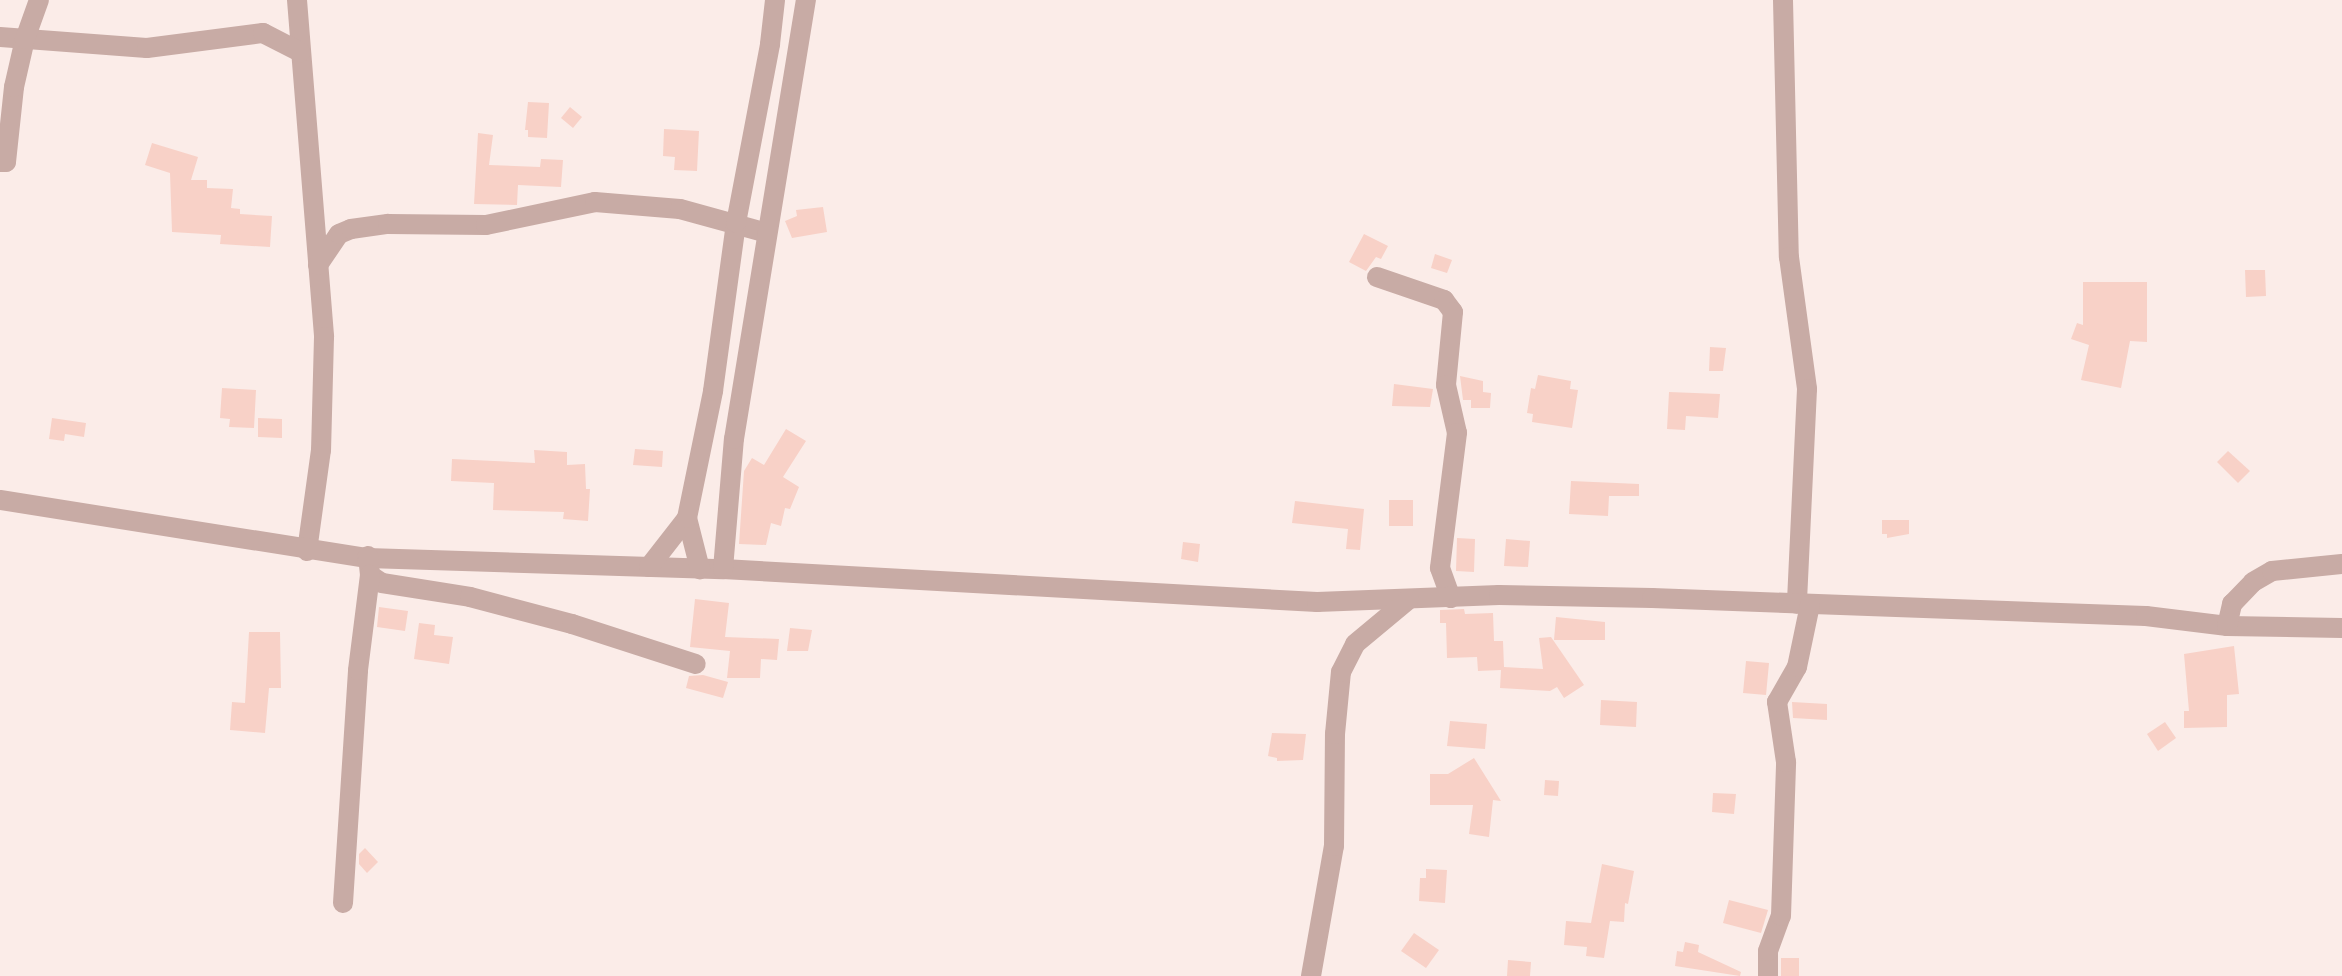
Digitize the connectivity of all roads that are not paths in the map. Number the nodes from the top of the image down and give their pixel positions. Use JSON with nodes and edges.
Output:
{"nodes":[{"id":1,"x":39,"y":0,"type":"edge"},
{"id":2,"x":297,"y":0,"type":"edge"},
{"id":3,"x":775,"y":0,"type":"edge"},
{"id":4,"x":806,"y":0,"type":"edge"},
{"id":5,"x":1783,"y":0,"type":"edge"},
{"id":6,"x":0,"y":37,"type":"edge"},
{"id":7,"x":25,"y":39,"type":"junction"},
{"id":8,"x":300,"y":52,"type":"junction"},
{"id":9,"x":0,"y":162,"type":"edge"},
{"id":10,"x":736,"y":223,"type":"junction"},
{"id":11,"x":767,"y":233,"type":"junction"},
{"id":12,"x":318,"y":265,"type":"junction"},
{"id":13,"x":1377,"y":277,"type":"dead end"},
{"id":14,"x":0,"y":500,"type":"edge"},
{"id":15,"x":687,"y":518,"type":"junction"},
{"id":16,"x":307,"y":551,"type":"junction"},
{"id":17,"x":2342,"y":564,"type":"edge"},
{"id":18,"x":369,"y":566,"type":"junction"},
{"id":19,"x":649,"y":567,"type":"junction"},
{"id":20,"x":700,"y":569,"type":"junction"},
{"id":21,"x":723,"y":569,"type":"junction"},
{"id":22,"x":1451,"y":598,"type":"junction"},
{"id":23,"x":1409,"y":599,"type":"junction"},
{"id":24,"x":1803,"y":604,"type":"junction"},
{"id":25,"x":2227,"y":626,"type":"junction"},
{"id":26,"x":2342,"y":628,"type":"edge"},
{"id":27,"x":696,"y":664,"type":"dead end"},
{"id":28,"x":343,"y":903,"type":"dead end"},
{"id":29,"x":1311,"y":976,"type":"edge"},
{"id":30,"x":1768,"y":976,"type":"edge"}],
"edges":[{"from":1,"to":7,"type":"street"},
{"from":2,"to":8,"type":"street"},
{"from":3,"to":10,"type":"street"},
{"from":4,"to":11,"type":"street"},
{"from":5,"to":24,"type":"street"},
{"from":6,"to":7,"type":"street"},
{"from":7,"to":8,"type":"street"},
{"from":7,"to":9,"type":"street"},
{"from":8,"to":12,"type":"street"},
{"from":10,"to":11,"type":"street"},
{"from":10,"to":12,"type":"street"},
{"from":10,"to":15,"type":"street"},
{"from":11,"to":21,"type":"street"},
{"from":12,"to":16,"type":"street"},
{"from":13,"to":22,"type":"street"},
{"from":14,"to":16,"type":"street"},
{"from":15,"to":19,"type":"street"},
{"from":15,"to":20,"type":"street"},
{"from":16,"to":18,"type":"street"},
{"from":17,"to":25,"type":"street"},
{"from":18,"to":19,"type":"street"},
{"from":18,"to":27,"type":"street"},
{"from":18,"to":28,"type":"street"},
{"from":19,"to":20,"type":"street"},
{"from":20,"to":21,"type":"street"},
{"from":21,"to":23,"type":"street"},
{"from":22,"to":23,"type":"street"},
{"from":22,"to":24,"type":"street"},
{"from":23,"to":29,"type":"street"},
{"from":24,"to":25,"type":"street"},
{"from":24,"to":30,"type":"street"},
{"from":25,"to":26,"type":"street"}]}
